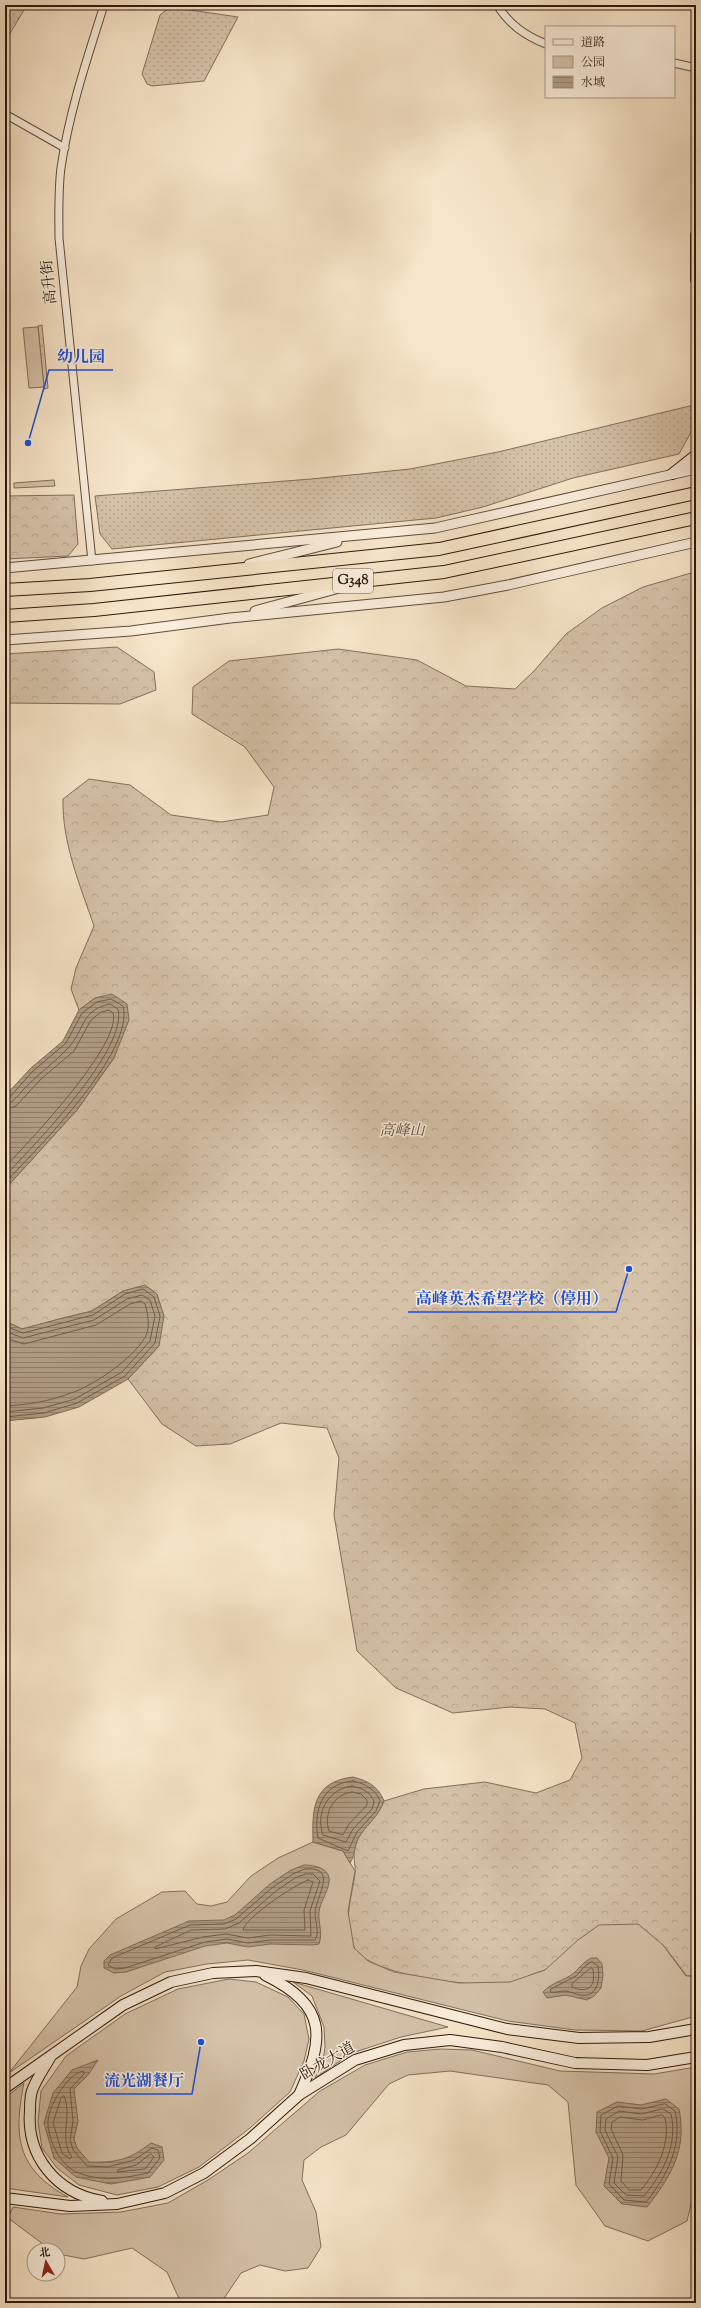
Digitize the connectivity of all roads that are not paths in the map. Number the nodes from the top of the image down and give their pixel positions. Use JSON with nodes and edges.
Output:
{"nodes":[{"id":1,"x":104,"y":5,"type":"edge"},
{"id":2,"x":497,"y":5,"type":"edge"},
{"id":3,"x":545,"y":44,"type":"edge"},
{"id":4,"x":675,"y":63,"type":"edge"},
{"id":5,"x":696,"y":68,"type":"edge"},
{"id":6,"x":5,"y":114,"type":"edge"},
{"id":7,"x":65,"y":148,"type":"junction"},
{"id":8,"x":696,"y":235,"type":"edge"},
{"id":9,"x":696,"y":280,"type":"edge"},
{"id":10,"x":696,"y":455,"type":"edge"},
{"id":11,"x":696,"y":469,"type":"edge"},
{"id":12,"x":672,"y":474,"type":"junction"},
{"id":13,"x":696,"y":493,"type":"edge"},
{"id":14,"x":696,"y":518,"type":"edge"},
{"id":15,"x":364,"y":535,"type":"junction"},
{"id":16,"x":696,"y":542,"type":"edge"},
{"id":17,"x":92,"y":561,"type":"junction"},
{"id":18,"x":5,"y":568,"type":"edge"},
{"id":19,"x":230,"y":569,"type":"junction"},
{"id":20,"x":373,"y":579,"type":"junction"},
{"id":21,"x":5,"y":590,"type":"edge"},
{"id":22,"x":5,"y":616,"type":"edge"},
{"id":23,"x":230,"y":618,"type":"junction"},
{"id":24,"x":6,"y":639,"type":"edge"},
{"id":25,"x":256,"y":1971,"type":"junction"},
{"id":26,"x":696,"y":2029,"type":"edge"},
{"id":27,"x":53,"y":2052,"type":"junction"},
{"id":28,"x":696,"y":2057,"type":"edge"},
{"id":29,"x":5,"y":2088,"type":"edge"},
{"id":30,"x":299,"y":2095,"type":"junction"},
{"id":31,"x":5,"y":2198,"type":"edge"},
{"id":32,"x":117,"y":2204,"type":"junction"}],
"edges":[{"from":1,"to":7,"type":"street","name":"高升街"},
{"from":2,"to":3,"type":"street"},
{"from":4,"to":5,"type":"street"},
{"from":6,"to":7,"type":"street"},
{"from":7,"to":17,"type":"street","name":"高升街"},
{"from":8,"to":9,"type":"main road"},
{"from":10,"to":12,"type":"main road"},
{"from":11,"to":12,"type":"street"},
{"from":12,"to":15,"type":"street"},
{"from":13,"to":19,"type":"highway","number":"G348"},
{"from":14,"to":20,"type":"highway","number":"G348"},
{"from":15,"to":17,"type":"street"},
{"from":15,"to":19,"type":"street"},
{"from":16,"to":23,"type":"street"},
{"from":17,"to":18,"type":"street"},
{"from":19,"to":21,"type":"highway","number":"G348"},
{"from":20,"to":22,"type":"highway","number":"G348"},
{"from":20,"to":23,"type":"street"},
{"from":23,"to":24,"type":"street"},
{"from":25,"to":26,"type":"main road"},
{"from":25,"to":27,"type":"main road"},
{"from":25,"to":30,"type":"main road"},
{"from":27,"to":29,"type":"main road"},
{"from":27,"to":32,"type":"main road"},
{"from":28,"to":30,"type":"main road","name":"卧龙大道"},
{"from":30,"to":32,"type":"main road","name":"卧龙大道"},
{"from":31,"to":32,"type":"main road","name":"卧龙大道"}]}
